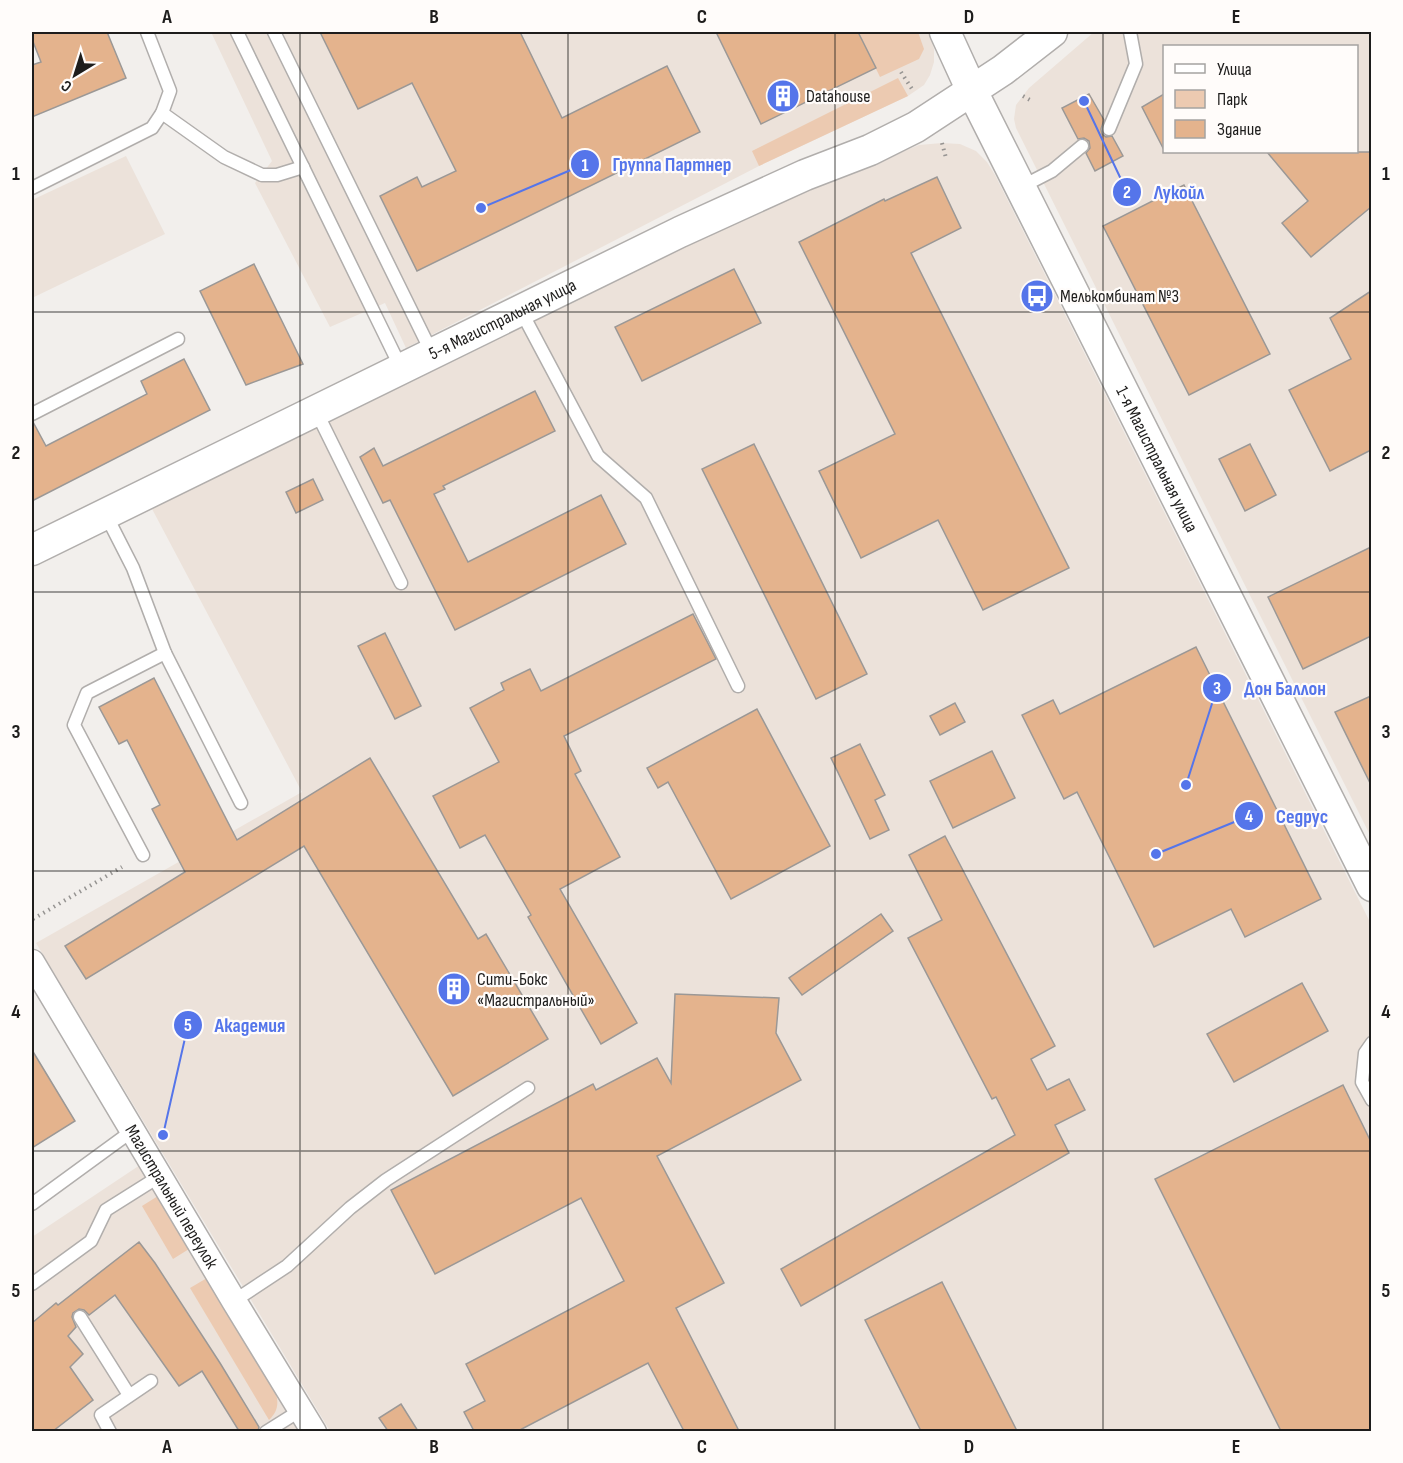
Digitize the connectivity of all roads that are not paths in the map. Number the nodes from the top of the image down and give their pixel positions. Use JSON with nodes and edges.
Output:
{"nodes":[{"id":1,"x":147,"y":32,"type":"edge"},
{"id":2,"x":237,"y":32,"type":"edge"},
{"id":3,"x":274,"y":32,"type":"edge"},
{"id":4,"x":945,"y":32,"type":"edge"},
{"id":5,"x":1052,"y":32,"type":"edge"},
{"id":6,"x":1130,"y":32,"type":"edge"},
{"id":7,"x":972,"y":91,"type":"junction"},
{"id":8,"x":162,"y":113,"type":"junction"},
{"id":9,"x":1109,"y":129,"type":"dead end"},
{"id":10,"x":1082,"y":146,"type":"dead end"},
{"id":11,"x":303,"y":167,"type":"junction"},
{"id":12,"x":1021,"y":187,"type":"junction"},
{"id":13,"x":32,"y":188,"type":"edge"},
{"id":14,"x":521,"y":310,"type":"junction"},
{"id":15,"x":178,"y":339,"type":"dead end"},
{"id":16,"x":432,"y":353,"type":"junction"},
{"id":17,"x":401,"y":368,"type":"junction"},
{"id":18,"x":315,"y":410,"type":"junction"},
{"id":19,"x":32,"y":414,"type":"edge"},
{"id":20,"x":105,"y":513,"type":"junction"},
{"id":21,"x":32,"y":550,"type":"edge"},
{"id":22,"x":401,"y":583,"type":"dead end"},
{"id":23,"x":165,"y":654,"type":"junction"},
{"id":24,"x":738,"y":686,"type":"dead end"},
{"id":25,"x":241,"y":803,"type":"dead end"},
{"id":26,"x":144,"y":855,"type":"dead end"},
{"id":27,"x":1371,"y":886,"type":"edge"},
{"id":28,"x":32,"y":962,"type":"edge"},
{"id":29,"x":1371,"y":1043,"type":"edge"},
{"id":30,"x":528,"y":1088,"type":"dead end"},
{"id":31,"x":1371,"y":1100,"type":"edge"},
{"id":32,"x":132,"y":1131,"type":"junction"},
{"id":33,"x":160,"y":1176,"type":"junction"},
{"id":34,"x":32,"y":1204,"type":"edge"},
{"id":35,"x":32,"y":1284,"type":"edge"},
{"id":36,"x":234,"y":1301,"type":"junction"},
{"id":37,"x":80,"y":1317,"type":"dead end"},
{"id":38,"x":151,"y":1381,"type":"dead end"},
{"id":39,"x":129,"y":1395,"type":"junction"},
{"id":40,"x":301,"y":1410,"type":"junction"},
{"id":41,"x":110,"y":1431,"type":"edge"},
{"id":42,"x":266,"y":1431,"type":"edge"},
{"id":43,"x":314,"y":1431,"type":"edge"}],
"edges":[{"from":1,"to":8,"type":"lane"},
{"from":2,"to":11,"type":"lane"},
{"from":3,"to":16,"type":"lane"},
{"from":4,"to":7,"type":"street","name":"1-я Магистральная улица"},
{"from":5,"to":7,"type":"street","name":"5-я Магистральная улица"},
{"from":6,"to":9,"type":"lane"},
{"from":7,"to":12,"type":"street","name":"1-я Магистральная улица"},
{"from":7,"to":14,"type":"street","name":"5-я Магистральная улица"},
{"from":8,"to":11,"type":"lane"},
{"from":8,"to":13,"type":"lane"},
{"from":10,"to":12,"type":"lane"},
{"from":11,"to":17,"type":"lane"},
{"from":12,"to":27,"type":"street","name":"1-я Магистральная улица"},
{"from":14,"to":16,"type":"street","name":"5-я Магистральная улица"},
{"from":14,"to":24,"type":"lane"},
{"from":15,"to":19,"type":"lane"},
{"from":16,"to":17,"type":"street","name":"5-я Магистральная улица"},
{"from":17,"to":18,"type":"street","name":"5-я Магистральная улица"},
{"from":18,"to":20,"type":"street","name":"5-я Магистральная улица"},
{"from":18,"to":22,"type":"lane"},
{"from":20,"to":21,"type":"street","name":"5-я Магистральная улица"},
{"from":20,"to":23,"type":"lane"},
{"from":23,"to":25,"type":"lane"},
{"from":23,"to":26,"type":"lane"},
{"from":28,"to":32,"type":"street","name":"Магистральный переулок"},
{"from":29,"to":31,"type":"lane"},
{"from":30,"to":36,"type":"lane"},
{"from":32,"to":33,"type":"street","name":"Магистральный переулок"},
{"from":32,"to":34,"type":"lane"},
{"from":33,"to":35,"type":"lane"},
{"from":33,"to":36,"type":"street","name":"Магистральный переулок"},
{"from":36,"to":40,"type":"street","name":"Магистральный переулок"},
{"from":37,"to":39,"type":"lane"},
{"from":38,"to":39,"type":"lane"},
{"from":39,"to":41,"type":"lane"},
{"from":40,"to":42,"type":"lane"},
{"from":40,"to":43,"type":"street","name":"Магистральный переулок"}]}
